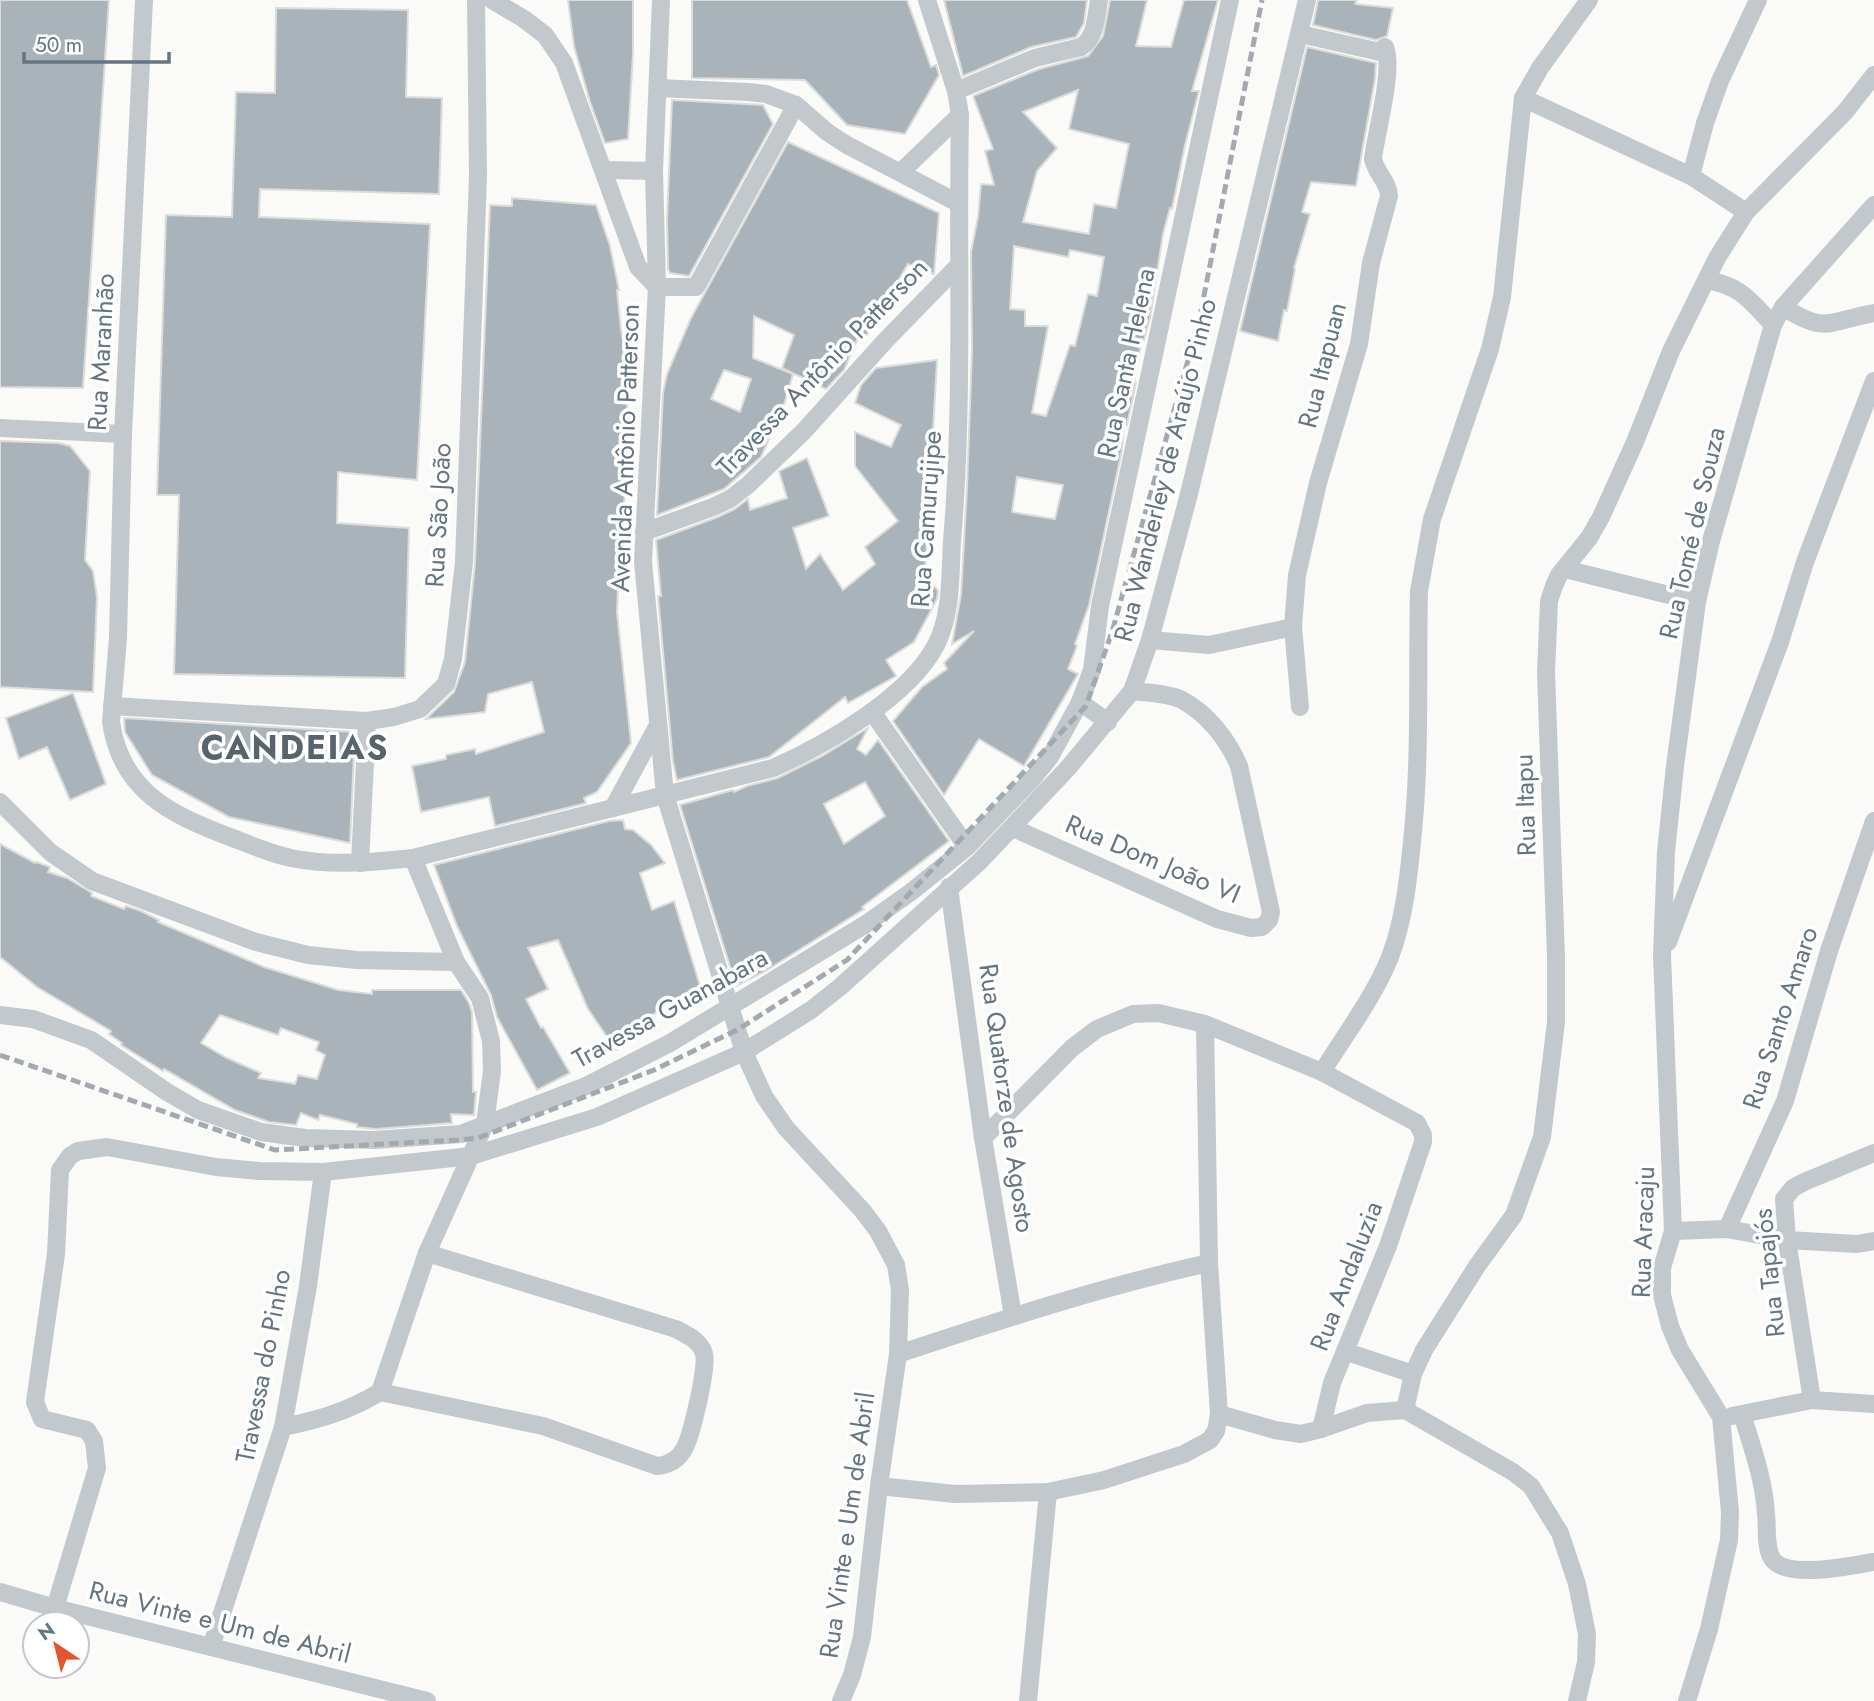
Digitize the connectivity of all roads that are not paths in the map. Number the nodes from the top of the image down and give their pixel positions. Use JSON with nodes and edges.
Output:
{"nodes":[{"id":1,"x":144,"y":0,"type":"edge"},
{"id":2,"x":476,"y":0,"type":"edge"},
{"id":3,"x":492,"y":0,"type":"edge"},
{"id":4,"x":661,"y":0,"type":"edge"},
{"id":5,"x":927,"y":0,"type":"edge"},
{"id":6,"x":1099,"y":0,"type":"edge"},
{"id":7,"x":1230,"y":0,"type":"edge"},
{"id":8,"x":1307,"y":0,"type":"edge"},
{"id":9,"x":1589,"y":0,"type":"edge"},
{"id":10,"x":1758,"y":0,"type":"edge"},
{"id":11,"x":1300,"y":34,"type":"junction"},
{"id":12,"x":1874,"y":75,"type":"edge"},
{"id":13,"x":658,"y":88,"type":"junction"},
{"id":14,"x":956,"y":91,"type":"junction"},
{"id":15,"x":1523,"y":98,"type":"junction"},
{"id":16,"x":796,"y":105,"type":"junction"},
{"id":17,"x":960,"y":115,"type":"junction"},
{"id":18,"x":604,"y":170,"type":"junction"},
{"id":19,"x":654,"y":170,"type":"junction"},
{"id":20,"x":901,"y":172,"type":"junction"},
{"id":21,"x":1691,"y":176,"type":"junction"},
{"id":22,"x":958,"y":203,"type":"junction"},
{"id":23,"x":1874,"y":205,"type":"edge"},
{"id":24,"x":1746,"y":212,"type":"junction"},
{"id":25,"x":958,"y":266,"type":"junction"},
{"id":26,"x":1706,"y":279,"type":"junction"},
{"id":27,"x":657,"y":287,"type":"junction"},
{"id":28,"x":1783,"y":307,"type":"junction"},
{"id":29,"x":1874,"y":313,"type":"edge"},
{"id":30,"x":1773,"y":325,"type":"junction"},
{"id":31,"x":1874,"y":381,"type":"edge"},
{"id":32,"x":0,"y":428,"type":"edge"},
{"id":33,"x":123,"y":434,"type":"junction"},
{"id":34,"x":644,"y":532,"type":"junction"},
{"id":35,"x":1565,"y":569,"type":"junction"},
{"id":36,"x":1697,"y":602,"type":"junction"},
{"id":37,"x":1293,"y":627,"type":"junction"},
{"id":38,"x":1150,"y":640,"type":"junction"},
{"id":39,"x":1132,"y":691,"type":"junction"},
{"id":40,"x":1080,"y":702,"type":"junction"},
{"id":41,"x":112,"y":706,"type":"junction"},
{"id":42,"x":1300,"y":707,"type":"dead end"},
{"id":43,"x":873,"y":713,"type":"junction"},
{"id":44,"x":367,"y":721,"type":"junction"},
{"id":45,"x":1108,"y":722,"type":"junction"},
{"id":46,"x":658,"y":725,"type":"junction"},
{"id":47,"x":665,"y":795,"type":"junction"},
{"id":48,"x":0,"y":802,"type":"edge"},
{"id":49,"x":613,"y":808,"type":"junction"},
{"id":50,"x":1874,"y":821,"type":"edge"},
{"id":51,"x":1013,"y":828,"type":"junction"},
{"id":52,"x":967,"y":847,"type":"junction"},
{"id":53,"x":413,"y":858,"type":"junction"},
{"id":54,"x":360,"y":863,"type":"junction"},
{"id":55,"x":949,"y":887,"type":"junction"},
{"id":56,"x":1662,"y":955,"type":"junction"},
{"id":57,"x":456,"y":962,"type":"junction"},
{"id":58,"x":730,"y":1007,"type":"junction"},
{"id":59,"x":0,"y":1015,"type":"edge"},
{"id":60,"x":1205,"y":1024,"type":"junction"},
{"id":61,"x":744,"y":1052,"type":"junction"},
{"id":62,"x":1322,"y":1072,"type":"junction"},
{"id":63,"x":485,"y":1124,"type":"junction"},
{"id":64,"x":984,"y":1138,"type":"junction"},
{"id":65,"x":1874,"y":1153,"type":"edge"},
{"id":66,"x":471,"y":1156,"type":"junction"},
{"id":67,"x":323,"y":1172,"type":"junction"},
{"id":68,"x":1727,"y":1228,"type":"junction"},
{"id":69,"x":1673,"y":1231,"type":"junction"},
{"id":70,"x":1787,"y":1240,"type":"junction"},
{"id":71,"x":1874,"y":1241,"type":"edge"},
{"id":72,"x":427,"y":1253,"type":"junction"},
{"id":73,"x":1209,"y":1263,"type":"junction"},
{"id":74,"x":1013,"y":1315,"type":"junction"},
{"id":75,"x":1347,"y":1352,"type":"junction"},
{"id":76,"x":898,"y":1354,"type":"junction"},
{"id":77,"x":1413,"y":1374,"type":"junction"},
{"id":78,"x":380,"y":1392,"type":"junction"},
{"id":79,"x":1812,"y":1400,"type":"junction"},
{"id":80,"x":1874,"y":1404,"type":"edge"},
{"id":81,"x":1405,"y":1410,"type":"junction"},
{"id":82,"x":1219,"y":1414,"type":"junction"},
{"id":83,"x":1742,"y":1414,"type":"junction"},
{"id":84,"x":1721,"y":1418,"type":"junction"},
{"id":85,"x":283,"y":1427,"type":"junction"},
{"id":86,"x":1321,"y":1429,"type":"junction"},
{"id":87,"x":879,"y":1486,"type":"junction"},
{"id":88,"x":1048,"y":1492,"type":"junction"},
{"id":89,"x":1874,"y":1562,"type":"edge"},
{"id":90,"x":0,"y":1592,"type":"edge"},
{"id":91,"x":55,"y":1608,"type":"junction"},
{"id":92,"x":211,"y":1647,"type":"junction"},
{"id":93,"x":427,"y":1701,"type":"edge"},
{"id":94,"x":841,"y":1701,"type":"edge"},
{"id":95,"x":1028,"y":1701,"type":"edge"},
{"id":96,"x":1577,"y":1701,"type":"edge"},
{"id":97,"x":1687,"y":1701,"type":"edge"}],
"edges":[{"from":1,"to":33,"type":"street","name":"Rua Maranhão"},
{"from":2,"to":44,"type":"street","name":"Rua São João"},
{"from":3,"to":18,"type":"street"},
{"from":4,"to":13,"type":"street","name":"Avenida Antônio Patterson"},
{"from":5,"to":14,"type":"street","name":"Rua Camurujipe"},
{"from":6,"to":14,"type":"street"},
{"from":7,"to":40,"type":"street","name":"Rua Santa Helena"},
{"from":8,"to":11,"type":"street","name":"Rua Wanderley de Araújo Pinho"},
{"from":9,"to":15,"type":"street"},
{"from":10,"to":21,"type":"street"},
{"from":11,"to":37,"type":"street","name":"Rua Itapuan"},
{"from":11,"to":38,"type":"street","name":"Rua Wanderley de Araújo Pinho"},
{"from":12,"to":24,"type":"street","name":"Rua Itapu"},
{"from":13,"to":16,"type":"street"},
{"from":13,"to":19,"type":"street","name":"Avenida Antônio Patterson"},
{"from":14,"to":17,"type":"street","name":"Rua Camurujipe"},
{"from":15,"to":21,"type":"street"},
{"from":15,"to":62,"type":"street"},
{"from":16,"to":20,"type":"street"},
{"from":16,"to":27,"type":"street"},
{"from":17,"to":20,"type":"street"},
{"from":17,"to":22,"type":"street","name":"Rua Camurujipe"},
{"from":18,"to":19,"type":"street"},
{"from":18,"to":27,"type":"street"},
{"from":19,"to":27,"type":"street","name":"Avenida Antônio Patterson"},
{"from":20,"to":22,"type":"street"},
{"from":21,"to":24,"type":"street"},
{"from":22,"to":25,"type":"street","name":"Rua Camurujipe"},
{"from":23,"to":28,"type":"street","name":"Rua Tomé de Souza"},
{"from":24,"to":26,"type":"street","name":"Rua Itapu"},
{"from":25,"to":34,"type":"street","name":"Travessa Antônio Patterson"},
{"from":25,"to":43,"type":"street","name":"Rua Camurujipe"},
{"from":26,"to":30,"type":"street"},
{"from":26,"to":35,"type":"street","name":"Rua Itapu"},
{"from":27,"to":34,"type":"street","name":"Avenida Antônio Patterson"},
{"from":28,"to":29,"type":"street"},
{"from":28,"to":30,"type":"street","name":"Rua Tomé de Souza"},
{"from":30,"to":36,"type":"street","name":"Rua Tomé de Souza"},
{"from":31,"to":56,"type":"street"},
{"from":32,"to":33,"type":"street"},
{"from":33,"to":41,"type":"street","name":"Rua Maranhão"},
{"from":34,"to":46,"type":"street","name":"Avenida Antônio Patterson"},
{"from":35,"to":36,"type":"street"},
{"from":35,"to":77,"type":"street","name":"Rua Itapu"},
{"from":36,"to":56,"type":"street","name":"Rua Tomé de Souza"},
{"from":37,"to":38,"type":"street"},
{"from":37,"to":42,"type":"street","name":"Rua Itapuan"},
{"from":38,"to":39,"type":"street","name":"Rua Wanderley de Araújo Pinho"},
{"from":39,"to":45,"type":"street","name":"Rua Wanderley de Araújo Pinho"},
{"from":39,"to":51,"type":"street","name":"Rua Dom João VI"},
{"from":40,"to":45,"type":"street"},
{"from":40,"to":52,"type":"street","name":"Travessa Guanabara"},
{"from":41,"to":44,"type":"street","name":"Rua São João"},
{"from":41,"to":54,"type":"street"},
{"from":43,"to":47,"type":"street","name":"Rua Camurujipe"},
{"from":43,"to":52,"type":"street"},
{"from":44,"to":54,"type":"street"},
{"from":45,"to":51,"type":"street","name":"Rua Wanderley de Araújo Pinho"},
{"from":46,"to":47,"type":"street","name":"Avenida Antônio Patterson"},
{"from":46,"to":49,"type":"street"},
{"from":47,"to":49,"type":"street"},
{"from":47,"to":58,"type":"street","name":"Avenida Antônio Patterson"},
{"from":48,"to":57,"type":"street"},
{"from":49,"to":53,"type":"street"},
{"from":50,"to":68,"type":"street","name":"Rua Santo Amaro"},
{"from":51,"to":55,"type":"street","name":"Rua Wanderley de Araújo Pinho"},
{"from":52,"to":58,"type":"street","name":"Travessa Guanabara"},
{"from":53,"to":54,"type":"street"},
{"from":53,"to":57,"type":"street"},
{"from":55,"to":61,"type":"street","name":"Rua Wanderley de Araújo Pinho"},
{"from":55,"to":64,"type":"street","name":"Rua Quatorze de Agosto"},
{"from":56,"to":69,"type":"street","name":"Rua Aracaju"},
{"from":57,"to":63,"type":"street"},
{"from":58,"to":61,"type":"street","name":"Avenida Antônio Patterson"},
{"from":58,"to":63,"type":"street","name":"Travessa Guanabara"},
{"from":59,"to":63,"type":"street","name":"Travessa Guanabara"},
{"from":60,"to":62,"type":"street"},
{"from":60,"to":64,"type":"street"},
{"from":60,"to":73,"type":"street"},
{"from":61,"to":66,"type":"street","name":"Rua Wanderley de Araújo Pinho"},
{"from":61,"to":76,"type":"street","name":"Rua Vinte e Um de Abril"},
{"from":62,"to":75,"type":"street","name":"Rua Andaluzia"},
{"from":63,"to":66,"type":"street"},
{"from":64,"to":74,"type":"street","name":"Rua Quatorze de Agosto"},
{"from":65,"to":70,"type":"street","name":"Rua Tapajós"},
{"from":66,"to":67,"type":"street","name":"Rua Wanderley de Araújo Pinho"},
{"from":66,"to":72,"type":"street"},
{"from":67,"to":85,"type":"street","name":"Travessa do Pinho"},
{"from":67,"to":91,"type":"street","name":"Rua Wanderley de Araújo Pinho"},
{"from":68,"to":69,"type":"street"},
{"from":68,"to":70,"type":"street"},
{"from":69,"to":84,"type":"street","name":"Rua Aracaju"},
{"from":70,"to":71,"type":"street"},
{"from":70,"to":79,"type":"street","name":"Rua Tapajós"},
{"from":72,"to":78,"type":"street"},
{"from":72,"to":78,"type":"street"},
{"from":73,"to":74,"type":"street"},
{"from":73,"to":82,"type":"street"},
{"from":74,"to":76,"type":"street"},
{"from":75,"to":77,"type":"street"},
{"from":75,"to":86,"type":"street","name":"Rua Andaluzia"},
{"from":76,"to":87,"type":"street","name":"Rua Vinte e Um de Abril"},
{"from":77,"to":81,"type":"street","name":"Rua Itapu"},
{"from":78,"to":85,"type":"street"},
{"from":79,"to":80,"type":"street"},
{"from":79,"to":83,"type":"street"},
{"from":81,"to":86,"type":"street"},
{"from":81,"to":96,"type":"street"},
{"from":82,"to":86,"type":"street"},
{"from":82,"to":88,"type":"street"},
{"from":83,"to":84,"type":"street"},
{"from":83,"to":89,"type":"street"},
{"from":84,"to":97,"type":"street","name":"Rua Aracaju"},
{"from":85,"to":92,"type":"street","name":"Travessa do Pinho"},
{"from":87,"to":88,"type":"street"},
{"from":87,"to":94,"type":"street","name":"Rua Vinte e Um de Abril"},
{"from":88,"to":95,"type":"street"},
{"from":90,"to":91,"type":"street","name":"Rua Vinte e Um de Abril"},
{"from":91,"to":92,"type":"street","name":"Rua Vinte e Um de Abril"},
{"from":92,"to":93,"type":"street","name":"Rua Vinte e Um de Abril"}]}
